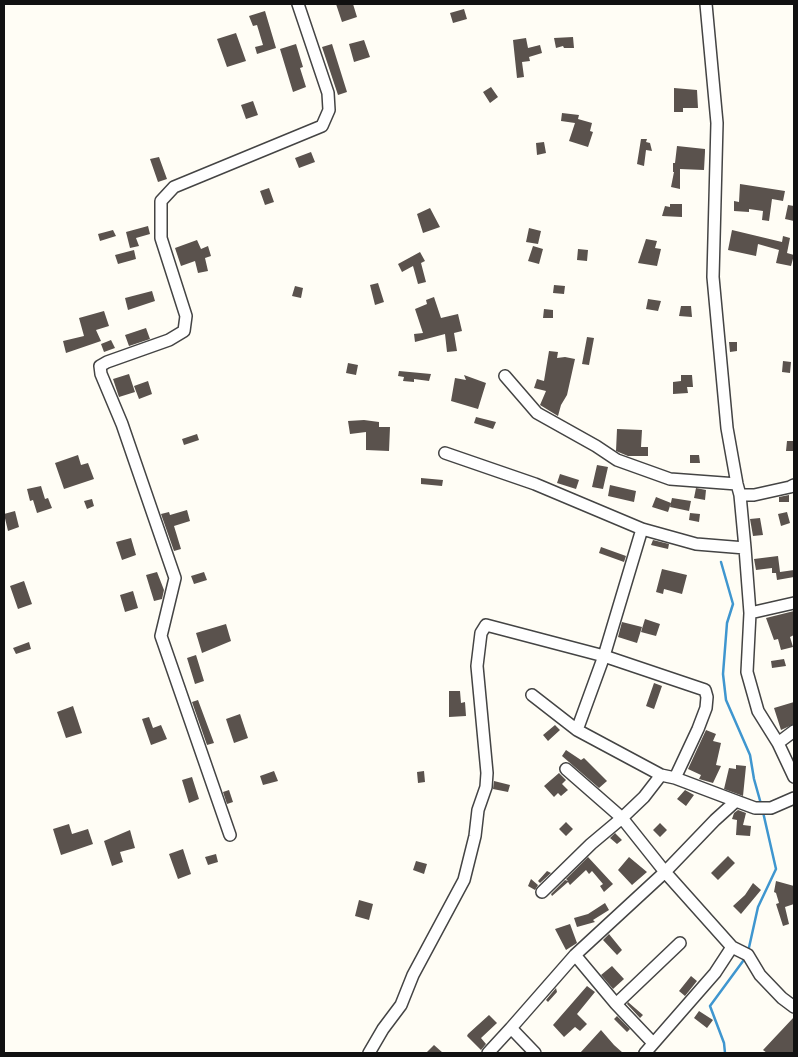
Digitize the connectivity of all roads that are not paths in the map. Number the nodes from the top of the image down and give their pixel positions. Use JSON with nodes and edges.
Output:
{"nodes":[{"id":1,"x":298,"y":4,"type":"edge"},
{"id":2,"x":706,"y":4,"type":"edge"},
{"id":3,"x":505,"y":376,"type":"dead end"},
{"id":4,"x":445,"y":453,"type":"dead end"},
{"id":5,"x":794,"y":485,"type":"edge"},
{"id":6,"x":739,"y":489,"type":"junction"},
{"id":7,"x":642,"y":529,"type":"junction"},
{"id":8,"x":745,"y":548,"type":"junction"},
{"id":9,"x":794,"y":603,"type":"edge"},
{"id":10,"x":750,"y":613,"type":"junction"},
{"id":11,"x":604,"y":656,"type":"junction"},
{"id":12,"x":532,"y":695,"type":"dead end"},
{"id":13,"x":577,"y":730,"type":"junction"},
{"id":14,"x":794,"y":731,"type":"edge"},
{"id":15,"x":778,"y":743,"type":"junction"},
{"id":16,"x":566,"y":769,"type":"dead end"},
{"id":17,"x":661,"y":775,"type":"junction"},
{"id":18,"x":794,"y":777,"type":"edge"},
{"id":19,"x":675,"y":778,"type":"junction"},
{"id":20,"x":794,"y":798,"type":"edge"},
{"id":21,"x":736,"y":801,"type":"junction"},
{"id":22,"x":622,"y":818,"type":"junction"},
{"id":23,"x":230,"y":835,"type":"dead end"},
{"id":24,"x":664,"y":872,"type":"junction"},
{"id":25,"x":542,"y":892,"type":"dead end"},
{"id":26,"x":680,"y":943,"type":"dead end"},
{"id":27,"x":732,"y":947,"type":"junction"},
{"id":28,"x":575,"y":955,"type":"junction"},
{"id":29,"x":616,"y":1004,"type":"junction"},
{"id":30,"x":794,"y":1007,"type":"edge"},
{"id":31,"x":511,"y":1028,"type":"junction"},
{"id":32,"x":653,"y":1043,"type":"junction"},
{"id":33,"x":369,"y":1053,"type":"edge"},
{"id":34,"x":488,"y":1053,"type":"edge"},
{"id":35,"x":535,"y":1053,"type":"edge"},
{"id":36,"x":645,"y":1053,"type":"edge"}],
"edges":[{"from":1,"to":23,"type":"street"},
{"from":2,"to":6,"type":"street"},
{"from":3,"to":6,"type":"street"},
{"from":4,"to":7,"type":"street"},
{"from":5,"to":6,"type":"street"},
{"from":6,"to":8,"type":"street"},
{"from":7,"to":8,"type":"street"},
{"from":7,"to":11,"type":"street"},
{"from":8,"to":10,"type":"street"},
{"from":9,"to":10,"type":"street"},
{"from":10,"to":15,"type":"street"},
{"from":11,"to":13,"type":"street"},
{"from":11,"to":19,"type":"street"},
{"from":11,"to":33,"type":"street"},
{"from":12,"to":13,"type":"street"},
{"from":13,"to":17,"type":"street"},
{"from":14,"to":15,"type":"street"},
{"from":15,"to":18,"type":"street"},
{"from":16,"to":22,"type":"street"},
{"from":17,"to":19,"type":"street"},
{"from":17,"to":22,"type":"street"},
{"from":19,"to":21,"type":"street"},
{"from":20,"to":21,"type":"street"},
{"from":21,"to":24,"type":"street"},
{"from":22,"to":24,"type":"street"},
{"from":22,"to":25,"type":"street"},
{"from":24,"to":27,"type":"street"},
{"from":24,"to":28,"type":"street"},
{"from":26,"to":29,"type":"street"},
{"from":27,"to":30,"type":"street"},
{"from":27,"to":32,"type":"street"},
{"from":28,"to":29,"type":"street"},
{"from":28,"to":31,"type":"street"},
{"from":29,"to":32,"type":"street"},
{"from":31,"to":34,"type":"street"},
{"from":31,"to":35,"type":"street"},
{"from":32,"to":36,"type":"street"}]}
